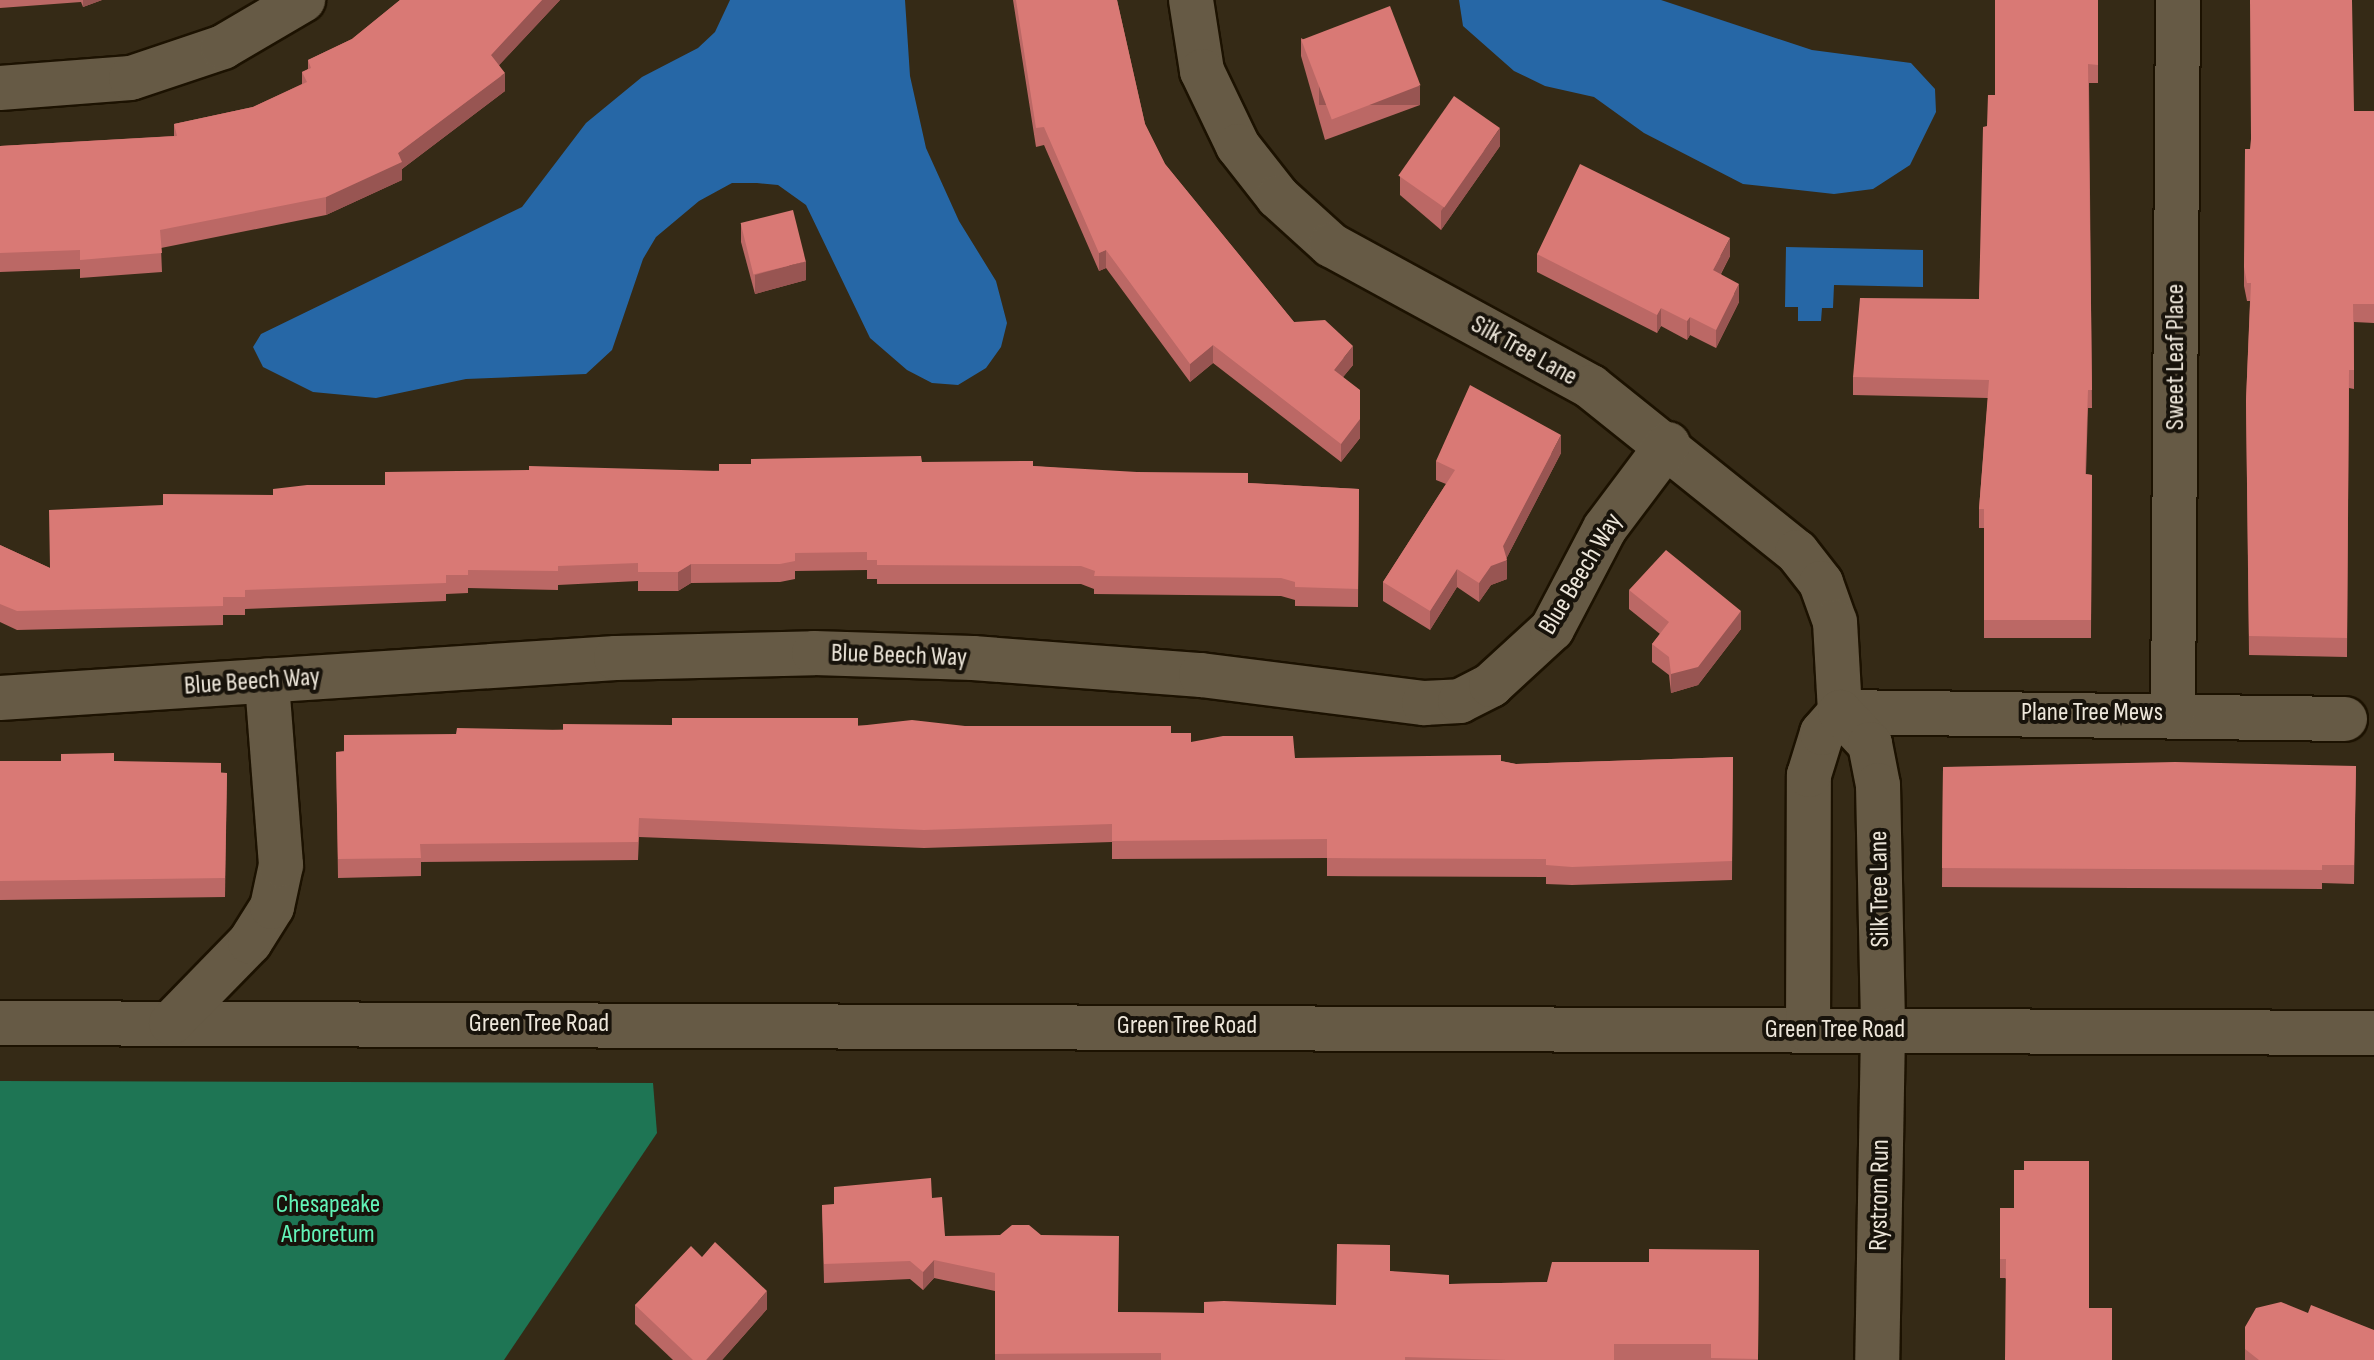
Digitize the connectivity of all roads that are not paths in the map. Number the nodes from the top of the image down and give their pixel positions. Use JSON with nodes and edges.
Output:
{"nodes":[{"id":1,"x":303,"y":0,"type":"edge"},
{"id":2,"x":1191,"y":0,"type":"edge"},
{"id":3,"x":2178,"y":0,"type":"edge"},
{"id":4,"x":0,"y":88,"type":"edge"},
{"id":5,"x":1668,"y":444,"type":"junction"},
{"id":6,"x":267,"y":681,"type":"junction"},
{"id":7,"x":0,"y":698,"type":"edge"},
{"id":8,"x":1840,"y":712,"type":"junction"},
{"id":9,"x":2173,"y":714,"type":"junction"},
{"id":10,"x":2345,"y":719,"type":"dead end"},
{"id":11,"x":0,"y":1023,"type":"edge"},
{"id":12,"x":171,"y":1023,"type":"junction"},
{"id":13,"x":1808,"y":1030,"type":"junction"},
{"id":14,"x":1883,"y":1030,"type":"junction"},
{"id":15,"x":2374,"y":1033,"type":"edge"},
{"id":16,"x":1877,"y":1360,"type":"edge"}],
"edges":[{"from":1,"to":4,"type":"street"},
{"from":2,"to":5,"type":"street","name":"Silk Tree Lane"},
{"from":3,"to":9,"type":"street","name":"Sweet Leaf Place"},
{"from":5,"to":6,"type":"street","name":"Blue Beech Way"},
{"from":5,"to":8,"type":"street","name":"Silk Tree Lane"},
{"from":6,"to":7,"type":"street","name":"Blue Beech Way"},
{"from":6,"to":12,"type":"street"},
{"from":8,"to":9,"type":"street","name":"Plane Tree Mews"},
{"from":8,"to":13,"type":"street"},
{"from":8,"to":14,"type":"street","name":"Silk Tree Lane"},
{"from":9,"to":10,"type":"street","name":"Plane Tree Mews"},
{"from":11,"to":12,"type":"street","name":"Green Tree Road"},
{"from":12,"to":13,"type":"street","name":"Green Tree Road"},
{"from":13,"to":14,"type":"street","name":"Green Tree Road"},
{"from":14,"to":15,"type":"street","name":"Green Tree Road"},
{"from":14,"to":16,"type":"street","name":"Rystrom Run"}]}
